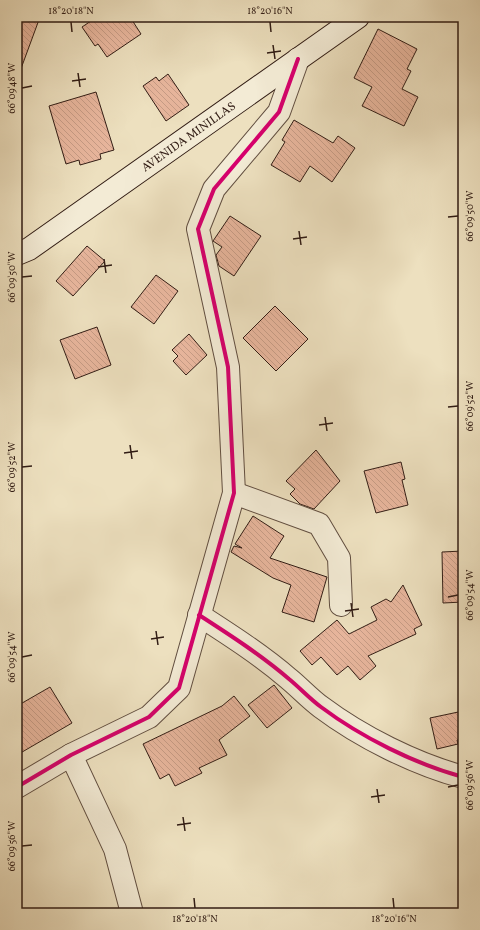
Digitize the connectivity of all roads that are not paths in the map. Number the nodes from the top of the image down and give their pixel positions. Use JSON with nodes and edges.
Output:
{"nodes":[{"id":1,"x":358,"y":17,"type":"edge"},
{"id":2,"x":298,"y":59,"type":"junction"},
{"id":3,"x":17,"y":254,"type":"edge"},
{"id":4,"x":234,"y":493,"type":"junction"},
{"id":5,"x":341,"y":605,"type":"dead end"},
{"id":6,"x":200,"y":615,"type":"junction"},
{"id":7,"x":71,"y":755,"type":"junction"},
{"id":8,"x":463,"y":777,"type":"edge"},
{"id":9,"x":17,"y":787,"type":"edge"},
{"id":10,"x":132,"y":913,"type":"edge"}],
"edges":[{"from":1,"to":2,"type":"street","name":"AVENIDA MINILLAS"},
{"from":2,"to":3,"type":"street","name":"AVENIDA MINILLAS"},
{"from":2,"to":4,"type":"street"},
{"from":4,"to":5,"type":"street"},
{"from":4,"to":6,"type":"street"},
{"from":6,"to":7,"type":"street"},
{"from":6,"to":8,"type":"street"},
{"from":7,"to":9,"type":"street"},
{"from":7,"to":10,"type":"street"}]}
